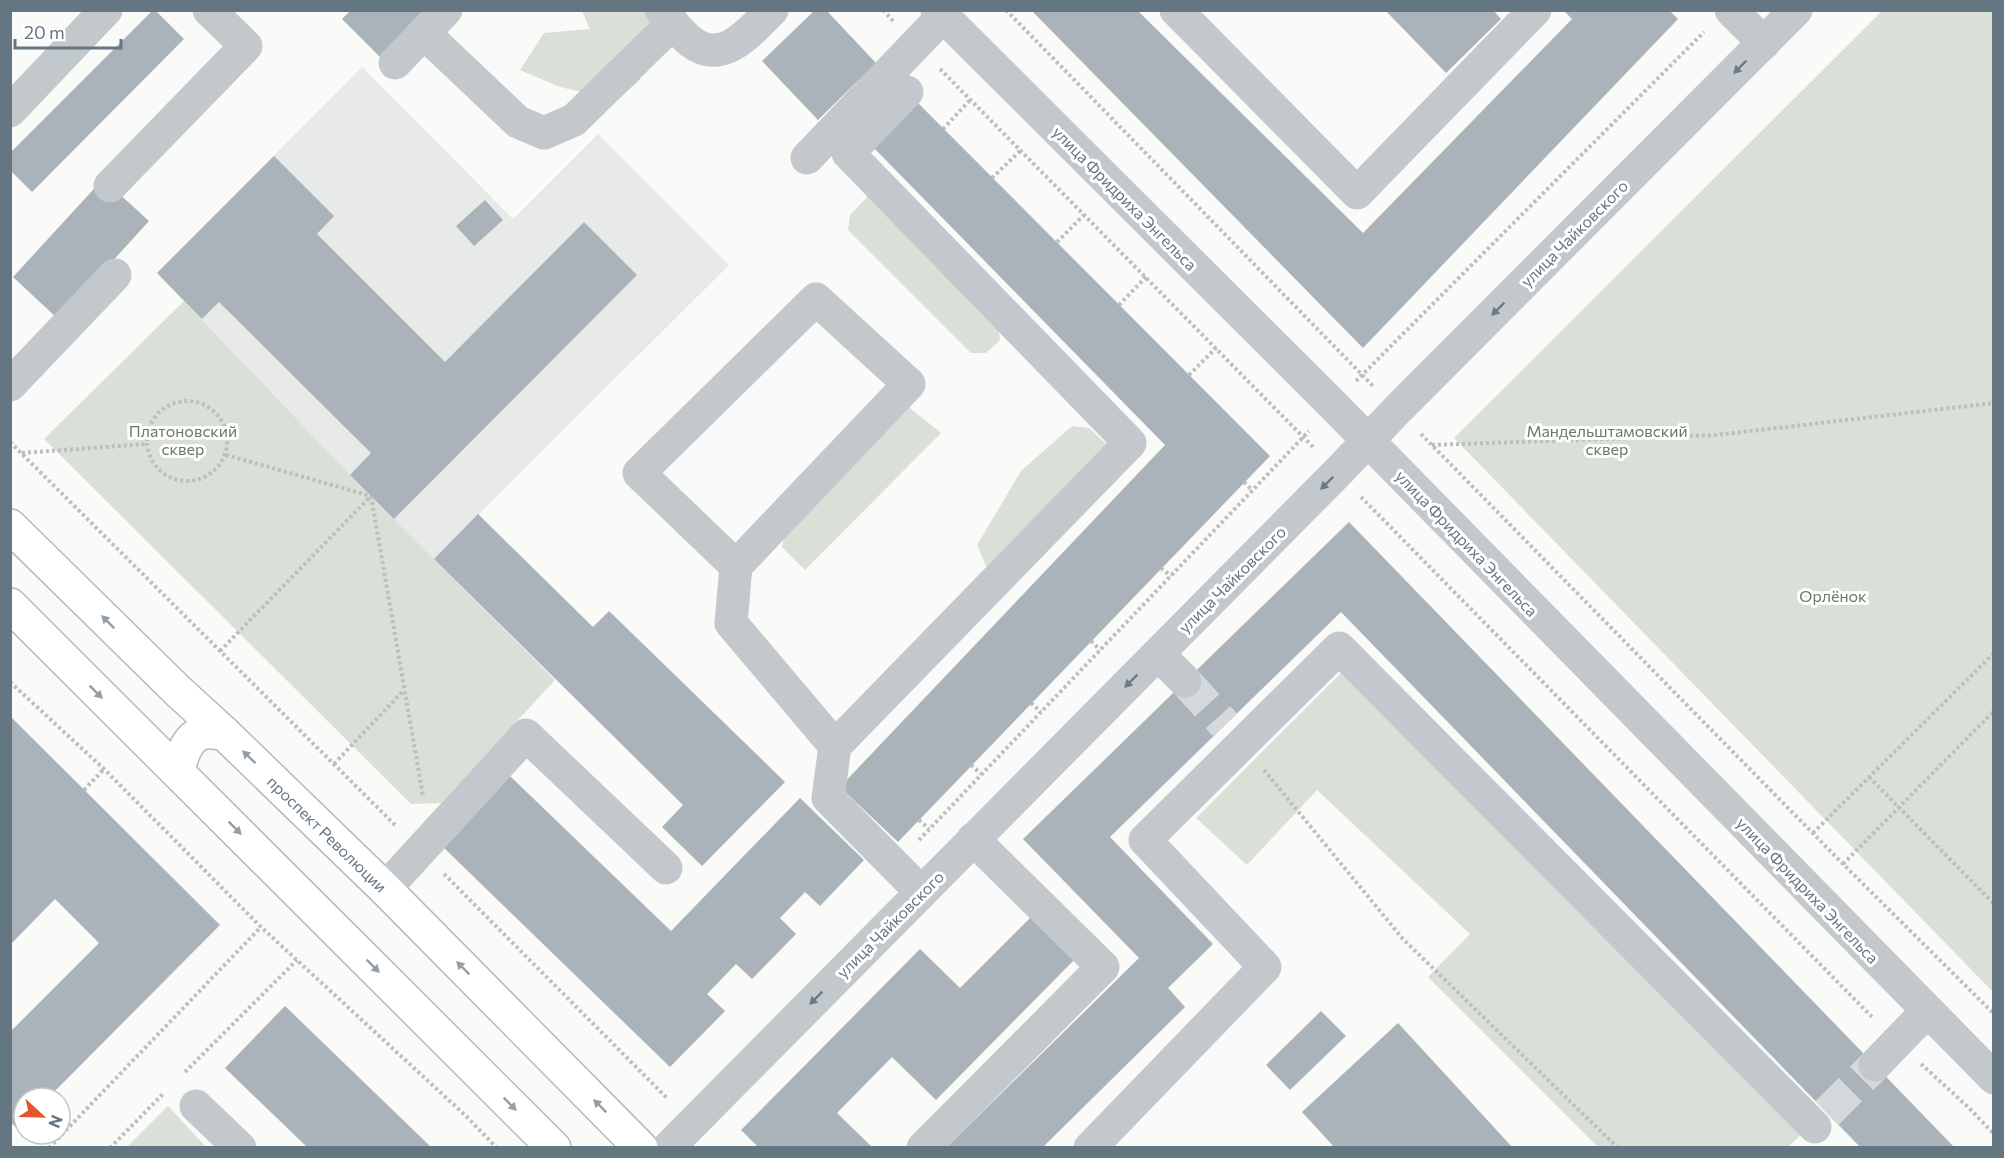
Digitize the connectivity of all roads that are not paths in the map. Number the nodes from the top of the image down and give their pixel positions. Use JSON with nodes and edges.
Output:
{"nodes":[{"id":1,"x":105,"y":10,"type":"edge"},
{"id":2,"x":210,"y":10,"type":"edge"},
{"id":3,"x":772,"y":10,"type":"edge"},
{"id":4,"x":1176,"y":10,"type":"edge"},
{"id":5,"x":1535,"y":10,"type":"edge"},
{"id":6,"x":1796,"y":10,"type":"edge"},
{"id":7,"x":940,"y":13,"type":"edge"},
{"id":8,"x":667,"y":17,"type":"edge"},
{"id":9,"x":1720,"y":19,"type":"edge"},
{"id":10,"x":435,"y":22,"type":"edge"},
{"id":11,"x":1764,"y":43,"type":"junction"},
{"id":12,"x":395,"y":63,"type":"dead end"},
{"id":13,"x":907,"y":92,"type":"dead end"},
{"id":14,"x":10,"y":111,"type":"edge"},
{"id":15,"x":807,"y":158,"type":"dead end"},
{"id":16,"x":110,"y":186,"type":"dead end"},
{"id":17,"x":115,"y":275,"type":"dead end"},
{"id":18,"x":10,"y":385,"type":"edge"},
{"id":19,"x":1368,"y":442,"type":"junction"},
{"id":20,"x":10,"y":526,"type":"edge"},
{"id":21,"x":736,"y":566,"type":"junction"},
{"id":22,"x":10,"y":605,"type":"edge"},
{"id":23,"x":1158,"y":654,"type":"junction"},
{"id":24,"x":1185,"y":681,"type":"tunnel mouth"},
{"id":25,"x":224,"y":733,"type":"junction"},
{"id":26,"x":835,"y":746,"type":"junction"},
{"id":27,"x":178,"y":771,"type":"junction"},
{"id":28,"x":974,"y":839,"type":"junction"},
{"id":29,"x":666,"y":868,"type":"dead end"},
{"id":30,"x":385,"y":889,"type":"junction"},
{"id":31,"x":921,"y":892,"type":"junction"},
{"id":32,"x":1927,"y":1011,"type":"junction"},
{"id":33,"x":1886,"y":1053,"type":"tunnel mouth"},
{"id":34,"x":1994,"y":1078,"type":"edge"},
{"id":35,"x":183,"y":1097,"type":"road end"},
{"id":36,"x":1826,"y":1129,"type":"edge"},
{"id":37,"x":240,"y":1148,"type":"edge"},
{"id":38,"x":554,"y":1148,"type":"edge"},
{"id":39,"x":641,"y":1148,"type":"edge"},
{"id":40,"x":668,"y":1148,"type":"edge"},
{"id":41,"x":922,"y":1148,"type":"edge"},
{"id":42,"x":1090,"y":1148,"type":"edge"}],
"edges":[{"from":1,"to":14,"type":"street"},
{"from":2,"to":16,"type":"street"},
{"from":3,"to":8,"type":"street"},
{"from":4,"to":5,"type":"street"},
{"from":6,"to":11,"type":"street","name":"улица Чайковского"},
{"from":7,"to":15,"type":"street"},
{"from":7,"to":19,"type":"street","name":"улица Фридриха Энгельса"},
{"from":8,"to":10,"type":"street"},
{"from":9,"to":11,"type":"street"},
{"from":10,"to":12,"type":"street"},
{"from":11,"to":19,"type":"street","name":"улица Чайковского","one_way":true},
{"from":13,"to":26,"type":"street"},
{"from":17,"to":18,"type":"street"},
{"from":19,"to":23,"type":"street","name":"улица Чайковского","one_way":true},
{"from":19,"to":32,"type":"street","name":"улица Фридриха Энгельса"},
{"from":25,"to":20,"type":"main road","name":"проспект Революции","one_way":true},
{"from":21,"to":21,"type":"street"},
{"from":21,"to":26,"type":"street"},
{"from":22,"to":27,"type":"main road","one_way":true},
{"from":23,"to":24,"type":"street"},
{"from":23,"to":28,"type":"street","name":"улица Чайковского","one_way":true},
{"from":25,"to":27,"type":"main road"},
{"from":30,"to":25,"type":"main road","name":"проспект Революции","one_way":true},
{"from":26,"to":31,"type":"street"},
{"from":27,"to":38,"type":"main road","one_way":true},
{"from":28,"to":31,"type":"street","name":"улица Чайковского"},
{"from":28,"to":41,"type":"street"},
{"from":29,"to":30,"type":"street"},
{"from":39,"to":30,"type":"main road","name":"проспект Революции","one_way":true},
{"from":31,"to":40,"type":"street","name":"улица Чайковского","one_way":true},
{"from":32,"to":33,"type":"street"},
{"from":32,"to":34,"type":"street","name":"улица Фридриха Энгельса"},
{"from":35,"to":37,"type":"street"},
{"from":36,"to":42,"type":"street"}]}
